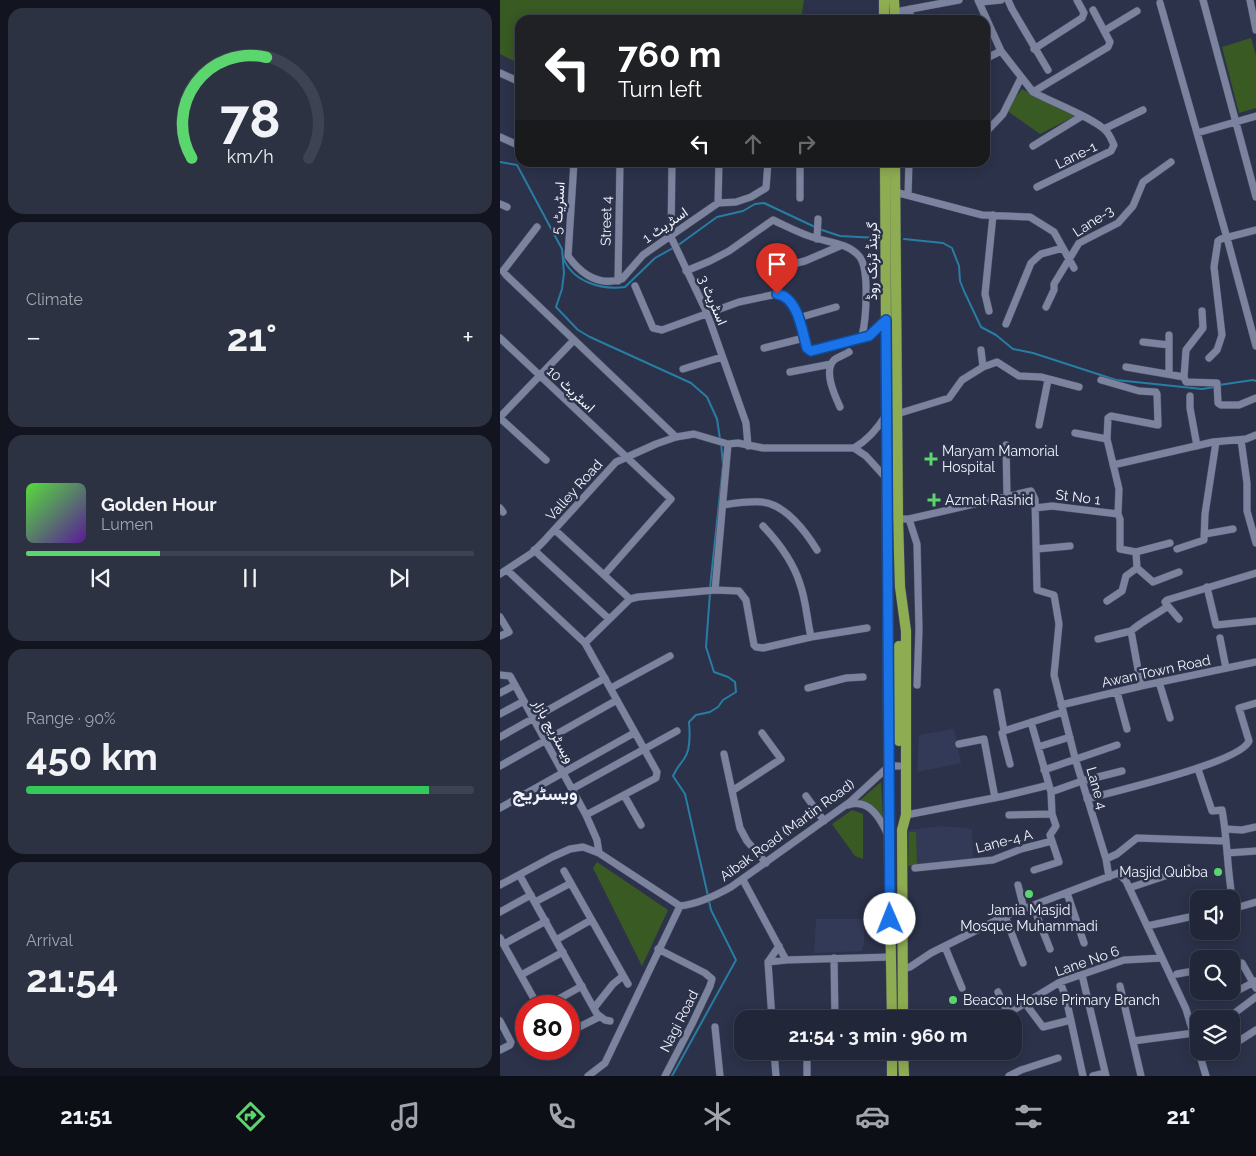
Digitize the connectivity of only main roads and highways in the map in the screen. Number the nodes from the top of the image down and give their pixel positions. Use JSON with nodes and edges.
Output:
{"nodes":[{"id":1,"x":884,"y":0,"type":"edge"},
{"id":2,"x":894,"y":0,"type":"edge"},
{"id":3,"x":884,"y":15,"type":"edge"},
{"id":4,"x":895,"y":15,"type":"edge"},
{"id":5,"x":885,"y":167,"type":"edge"},
{"id":6,"x":895,"y":167,"type":"edge"},
{"id":7,"x":892,"y":415,"type":"junction"},
{"id":8,"x":900,"y":587,"type":"junction"},
{"id":9,"x":894,"y":766,"type":"junction"},
{"id":10,"x":902,"y":830,"type":"junction"},
{"id":11,"x":892,"y":1010,"type":"edge"},
{"id":12,"x":903,"y":1010,"type":"edge"},
{"id":13,"x":892,"y":1060,"type":"edge"},
{"id":14,"x":903,"y":1060,"type":"edge"},
{"id":15,"x":892,"y":1076,"type":"edge"},
{"id":16,"x":904,"y":1076,"type":"edge"}],
"edges":[{"from":1,"to":3,"type":"highway"},
{"from":2,"to":4,"type":"highway"},
{"from":5,"to":7,"type":"highway","name":"گرینڈ ٹرنک روڈ"},
{"from":6,"to":7,"type":"highway","name":"گرینڈ ٹرنک روڈ"},
{"from":7,"to":8,"type":"highway","name":"گرینڈ ٹرنک روڈ"},
{"from":7,"to":9,"type":"highway","name":"گرینڈ ٹرنک روڈ"},
{"from":8,"to":9,"type":"highway","name":"گرینڈ ٹرنک روڈ"},
{"from":8,"to":10,"type":"highway","name":"گرینڈ ٹرنک روڈ"},
{"from":9,"to":10,"type":"highway","name":"گرینڈ ٹرنک روڈ"},
{"from":9,"to":11,"type":"highway","name":"گرینڈ ٹرنک روڈ"},
{"from":10,"to":12,"type":"highway","name":"گرینڈ ٹرنک روڈ"},
{"from":13,"to":15,"type":"highway"},
{"from":14,"to":16,"type":"highway"}]}
